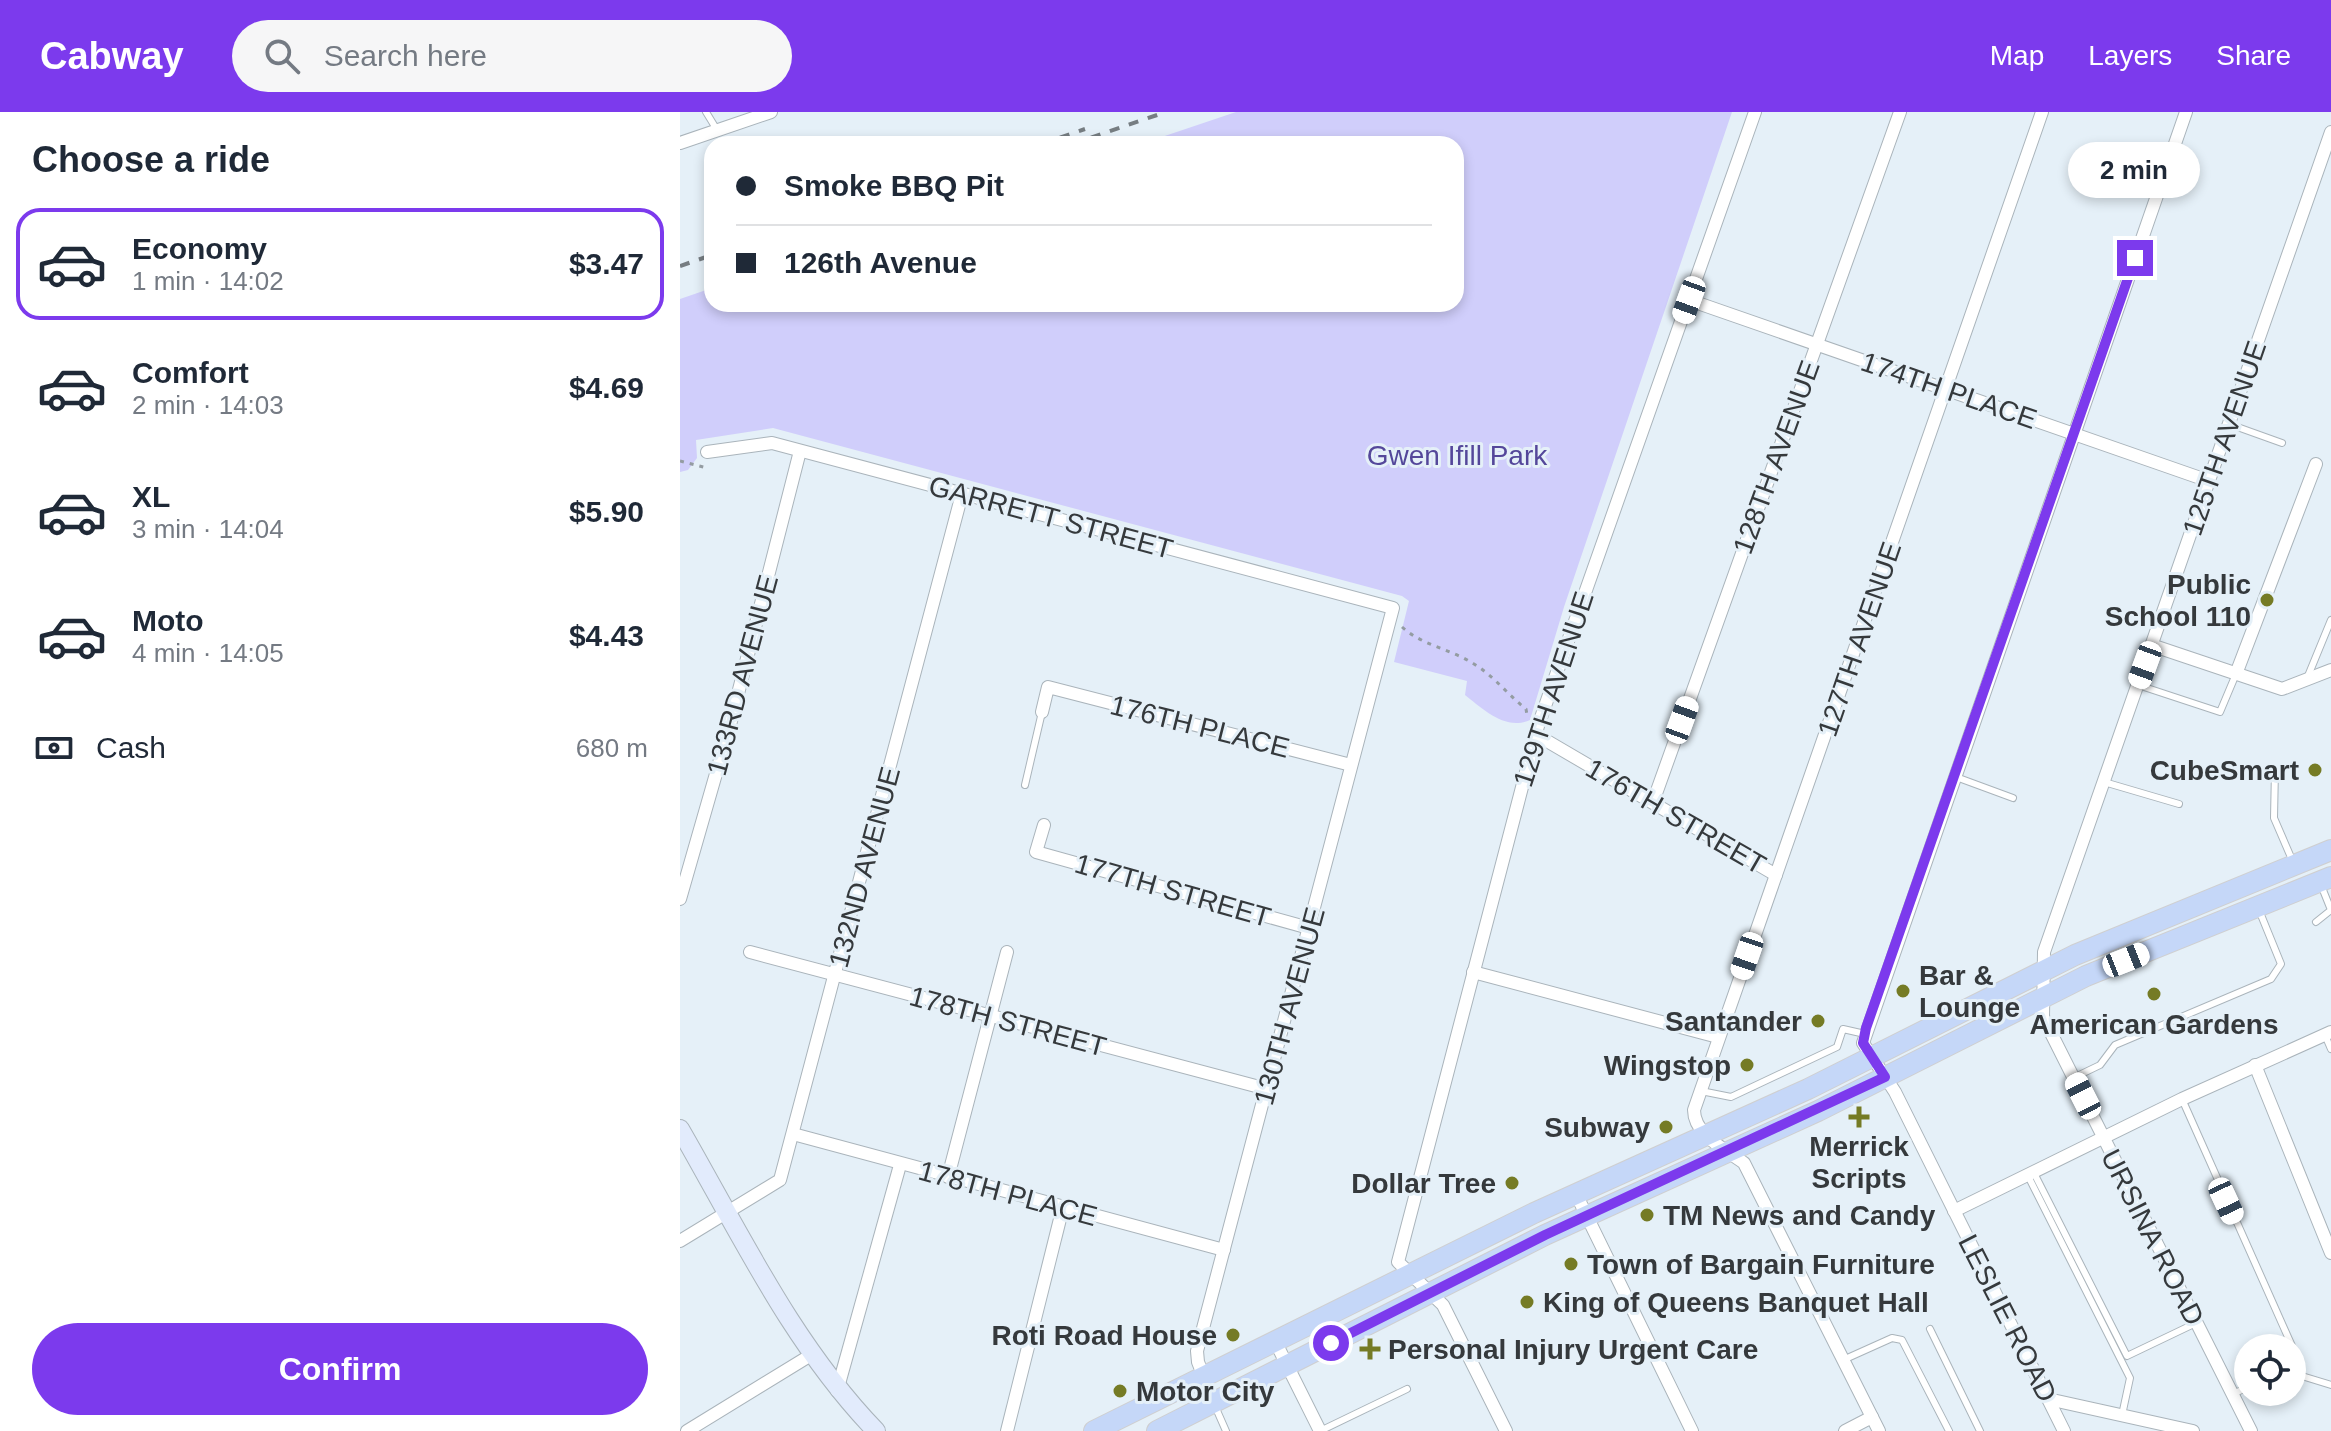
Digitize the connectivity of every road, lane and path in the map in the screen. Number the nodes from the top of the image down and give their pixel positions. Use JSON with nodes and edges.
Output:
{"nodes":[{"id":1,"x":706,"y":112,"type":"edge"},
{"id":2,"x":771,"y":112,"type":"edge"},
{"id":3,"x":1755,"y":112,"type":"edge"},
{"id":4,"x":1900,"y":112,"type":"edge"},
{"id":5,"x":2042,"y":112,"type":"edge"},
{"id":6,"x":2186,"y":112,"type":"edge"},
{"id":7,"x":717,"y":130,"type":"junction"},
{"id":8,"x":2331,"y":132,"type":"edge"},
{"id":9,"x":680,"y":143,"type":"edge"},
{"id":10,"x":1689,"y":300,"type":"junction"},
{"id":11,"x":1816,"y":344,"type":"junction"},
{"id":12,"x":1946,"y":389,"type":"junction"},
{"id":13,"x":2229,"y":424,"type":"junction"},
{"id":14,"x":2074,"y":433,"type":"junction"},
{"id":15,"x":2282,"y":443,"type":"dead end"},
{"id":16,"x":800,"y":451,"type":"junction"},
{"id":17,"x":707,"y":452,"type":"dead end"},
{"id":18,"x":680,"y":461,"type":"edge"},
{"id":19,"x":2316,"y":464,"type":"dead end"},
{"id":20,"x":707,"y":468,"type":"dead end"},
{"id":21,"x":2209,"y":481,"type":"junction"},
{"id":22,"x":962,"y":494,"type":"junction"},
{"id":23,"x":1393,"y":608,"type":"joint"},
{"id":24,"x":2331,"y":620,"type":"edge"},
{"id":25,"x":1399,"y":624,"type":"dead end"},
{"id":26,"x":2151,"y":645,"type":"junction"},
{"id":27,"x":2331,"y":670,"type":"edge"},
{"id":28,"x":2236,"y":674,"type":"junction"},
{"id":29,"x":2306,"y":680,"type":"junction"},
{"id":30,"x":2138,"y":684,"type":"junction"},
{"id":31,"x":1042,"y":712,"type":"joint"},
{"id":32,"x":1532,"y":728,"type":"junction"},
{"id":33,"x":1351,"y":765,"type":"junction"},
{"id":34,"x":2275,"y":769,"type":"dead end"},
{"id":35,"x":1954,"y":777,"type":"junction"},
{"id":36,"x":2104,"y":782,"type":"junction"},
{"id":37,"x":1025,"y":785,"type":"dead end"},
{"id":38,"x":2013,"y":798,"type":"dead end"},
{"id":39,"x":1653,"y":802,"type":"junction"},
{"id":40,"x":2179,"y":804,"type":"dead end"},
{"id":41,"x":1044,"y":825,"type":"dead end"},
{"id":42,"x":2331,"y":850,"type":"edge"},
{"id":43,"x":2294,"y":865,"type":"junction"},
{"id":44,"x":1776,"y":875,"type":"junction"},
{"id":45,"x":2325,"y":879,"type":"edge"},
{"id":46,"x":680,"y":899,"type":"edge"},
{"id":47,"x":2258,"y":907,"type":"junction"},
{"id":48,"x":2316,"y":922,"type":"dead end"},
{"id":49,"x":1309,"y":928,"type":"junction"},
{"id":50,"x":750,"y":952,"type":"dead end"},
{"id":51,"x":1007,"y":952,"type":"dead end"},
{"id":52,"x":2044,"y":970,"type":"junction"},
{"id":53,"x":1473,"y":972,"type":"junction"},
{"id":54,"x":835,"y":975,"type":"junction"},
{"id":55,"x":2043,"y":998,"type":"junction"},
{"id":56,"x":990,"y":1016,"type":"junction"},
{"id":57,"x":1865,"y":1034,"type":"junction"},
{"id":58,"x":2328,"y":1034,"type":"edge"},
{"id":59,"x":1718,"y":1037,"type":"junction"},
{"id":60,"x":2331,"y":1049,"type":"edge"},
{"id":61,"x":1872,"y":1057,"type":"junction"},
{"id":62,"x":2255,"y":1065,"type":"junction"},
{"id":63,"x":1826,"y":1066,"type":"junction"},
{"id":64,"x":1885,"y":1077,"type":"junction"},
{"id":65,"x":2073,"y":1078,"type":"junction"},
{"id":66,"x":1267,"y":1089,"type":"junction"},
{"id":67,"x":1701,"y":1091,"type":"junction"},
{"id":68,"x":2182,"y":1099,"type":"junction"},
{"id":69,"x":1736,"y":1108,"type":"junction"},
{"id":70,"x":680,"y":1129,"type":"edge"},
{"id":71,"x":793,"y":1134,"type":"junction"},
{"id":72,"x":1706,"y":1136,"type":"junction"},
{"id":73,"x":2103,"y":1137,"type":"junction"},
{"id":74,"x":1729,"y":1152,"type":"junction"},
{"id":75,"x":900,"y":1165,"type":"junction"},
{"id":76,"x":2030,"y":1173,"type":"junction"},
{"id":77,"x":948,"y":1177,"type":"junction"},
{"id":78,"x":1576,"y":1194,"type":"junction"},
{"id":79,"x":1063,"y":1207,"type":"junction"},
{"id":80,"x":1954,"y":1211,"type":"junction"},
{"id":81,"x":728,"y":1212,"type":"junction"},
{"id":82,"x":1586,"y":1217,"type":"junction"},
{"id":83,"x":680,"y":1241,"type":"edge"},
{"id":84,"x":1224,"y":1250,"type":"junction"},
{"id":85,"x":2331,"y":1253,"type":"edge"},
{"id":86,"x":1410,"y":1274,"type":"junction"},
{"id":87,"x":1430,"y":1293,"type":"junction"},
{"id":88,"x":2196,"y":1323,"type":"junction"},
{"id":89,"x":1930,"y":1329,"type":"dead end"},
{"id":90,"x":2287,"y":1334,"type":"edge"},
{"id":91,"x":1275,"y":1341,"type":"junction"},
{"id":92,"x":811,"y":1355,"type":"junction"},
{"id":93,"x":1843,"y":1360,"type":"junction"},
{"id":94,"x":1287,"y":1365,"type":"junction"},
{"id":95,"x":1203,"y":1376,"type":"junction"},
{"id":96,"x":2306,"y":1377,"type":"edge"},
{"id":97,"x":2331,"y":1385,"type":"edge"},
{"id":98,"x":1407,"y":1389,"type":"dead end"},
{"id":99,"x":837,"y":1391,"type":"junction"},
{"id":100,"x":2232,"y":1395,"type":"joint"},
{"id":101,"x":2048,"y":1399,"type":"junction"},
{"id":102,"x":1214,"y":1402,"type":"junction"},
{"id":103,"x":2122,"y":1415,"type":"junction"},
{"id":104,"x":1872,"y":1417,"type":"junction"},
{"id":105,"x":687,"y":1431,"type":"edge"},
{"id":106,"x":876,"y":1431,"type":"edge"},
{"id":107,"x":1007,"y":1431,"type":"edge"},
{"id":108,"x":1094,"y":1431,"type":"edge"},
{"id":109,"x":1157,"y":1431,"type":"edge"},
{"id":110,"x":1226,"y":1431,"type":"edge"},
{"id":111,"x":1320,"y":1431,"type":"edge"},
{"id":112,"x":1506,"y":1431,"type":"edge"},
{"id":113,"x":1692,"y":1431,"type":"edge"},
{"id":114,"x":1845,"y":1431,"type":"edge"},
{"id":115,"x":1879,"y":1431,"type":"edge"},
{"id":116,"x":1949,"y":1431,"type":"edge"},
{"id":117,"x":1980,"y":1431,"type":"edge"},
{"id":118,"x":2064,"y":1431,"type":"edge"},
{"id":119,"x":2193,"y":1431,"type":"edge"},
{"id":120,"x":2251,"y":1431,"type":"edge"}],
"edges":[{"from":1,"to":7,"type":"lane"},
{"from":2,"to":7,"type":"street"},
{"from":3,"to":10,"type":"street","name":"129TH AVENUE"},
{"from":4,"to":11,"type":"street","name":"128TH AVENUE"},
{"from":5,"to":12,"type":"street","name":"127TH AVENUE"},
{"from":6,"to":14,"type":"street"},
{"from":7,"to":9,"type":"street"},
{"from":8,"to":13,"type":"street","name":"125TH AVENUE"},
{"from":10,"to":11,"type":"street","name":"174TH PLACE"},
{"from":10,"to":32,"type":"street","name":"129TH AVENUE"},
{"from":11,"to":12,"type":"street","name":"174TH PLACE"},
{"from":11,"to":39,"type":"street","name":"128TH AVENUE"},
{"from":12,"to":14,"type":"street","name":"174TH PLACE"},
{"from":12,"to":44,"type":"street","name":"127TH AVENUE"},
{"from":13,"to":15,"type":"lane"},
{"from":13,"to":21,"type":"street","name":"125TH AVENUE"},
{"from":14,"to":21,"type":"street","name":"174TH PLACE"},
{"from":14,"to":35,"type":"street"},
{"from":16,"to":17,"type":"street","name":"GARRETT STREET"},
{"from":16,"to":22,"type":"street","name":"GARRETT STREET"},
{"from":16,"to":46,"type":"street","name":"133RD AVENUE"},
{"from":18,"to":20,"type":"path"},
{"from":19,"to":28,"type":"street"},
{"from":21,"to":26,"type":"street","name":"125TH AVENUE"},
{"from":22,"to":23,"type":"street","name":"GARRETT STREET"},
{"from":22,"to":54,"type":"street","name":"132ND AVENUE"},
{"from":23,"to":33,"type":"street","name":"130TH AVENUE"},
{"from":24,"to":29,"type":"lane"},
{"from":25,"to":32,"type":"path"},
{"from":26,"to":28,"type":"street"},
{"from":26,"to":30,"type":"street","name":"125TH AVENUE"},
{"from":27,"to":29,"type":"street"},
{"from":28,"to":29,"type":"street"},
{"from":28,"to":30,"type":"lane"},
{"from":30,"to":36,"type":"street","name":"125TH AVENUE"},
{"from":31,"to":33,"type":"street","name":"176TH PLACE"},
{"from":31,"to":37,"type":"lane"},
{"from":32,"to":39,"type":"street","name":"176TH STREET"},
{"from":32,"to":53,"type":"street","name":"129TH AVENUE"},
{"from":33,"to":49,"type":"street","name":"130TH AVENUE"},
{"from":34,"to":43,"type":"lane"},
{"from":35,"to":38,"type":"lane"},
{"from":35,"to":57,"type":"street"},
{"from":36,"to":40,"type":"lane"},
{"from":36,"to":52,"type":"street","name":"125TH AVENUE"},
{"from":39,"to":44,"type":"street","name":"176TH STREET"},
{"from":41,"to":49,"type":"street","name":"177TH STREET"},
{"from":42,"to":43,"type":"main road"},
{"from":43,"to":52,"type":"main road"},
{"from":44,"to":59,"type":"street","name":"127TH AVENUE"},
{"from":45,"to":47,"type":"main road"},
{"from":45,"to":48,"type":"lane"},
{"from":47,"to":55,"type":"main road"},
{"from":47,"to":65,"type":"lane"},
{"from":49,"to":66,"type":"street","name":"130TH AVENUE"},
{"from":50,"to":54,"type":"street","name":"178TH STREET"},
{"from":51,"to":56,"type":"street"},
{"from":52,"to":55,"type":"street","name":"125TH AVENUE"},
{"from":52,"to":61,"type":"main road"},
{"from":53,"to":59,"type":"street"},
{"from":53,"to":86,"type":"street","name":"129TH AVENUE"},
{"from":54,"to":56,"type":"street","name":"178TH STREET"},
{"from":54,"to":71,"type":"street","name":"132ND AVENUE"},
{"from":55,"to":64,"type":"main road"},
{"from":55,"to":65,"type":"street","name":"URSINA ROAD"},
{"from":56,"to":66,"type":"street","name":"178TH STREET"},
{"from":56,"to":77,"type":"street"},
{"from":57,"to":61,"type":"street","name":"LESLIE ROAD"},
{"from":57,"to":63,"type":"lane"},
{"from":58,"to":60,"type":"lane"},
{"from":58,"to":62,"type":"street"},
{"from":59,"to":67,"type":"street","name":"127TH AVENUE"},
{"from":61,"to":63,"type":"main road"},
{"from":61,"to":64,"type":"street","name":"LESLIE ROAD"},
{"from":62,"to":68,"type":"street"},
{"from":62,"to":85,"type":"street"},
{"from":63,"to":69,"type":"main road"},
{"from":64,"to":74,"type":"main road"},
{"from":64,"to":80,"type":"street","name":"LESLIE ROAD"},
{"from":65,"to":73,"type":"street","name":"URSINA ROAD"},
{"from":66,"to":84,"type":"street","name":"130TH AVENUE"},
{"from":67,"to":69,"type":"lane"},
{"from":67,"to":72,"type":"street","name":"127TH AVENUE"},
{"from":68,"to":73,"type":"street"},
{"from":68,"to":90,"type":"lane"},
{"from":69,"to":72,"type":"main road"},
{"from":70,"to":81,"type":"main road"},
{"from":71,"to":75,"type":"street","name":"178TH PLACE"},
{"from":71,"to":81,"type":"street","name":"132ND AVENUE"},
{"from":72,"to":74,"type":"street"},
{"from":72,"to":78,"type":"main road"},
{"from":73,"to":76,"type":"street"},
{"from":73,"to":88,"type":"street","name":"URSINA ROAD"},
{"from":74,"to":82,"type":"main road"},
{"from":74,"to":93,"type":"street"},
{"from":75,"to":77,"type":"street","name":"178TH PLACE"},
{"from":75,"to":99,"type":"street"},
{"from":76,"to":80,"type":"street"},
{"from":76,"to":88,"type":"lane"},
{"from":76,"to":103,"type":"lane"},
{"from":77,"to":79,"type":"street","name":"178TH PLACE"},
{"from":78,"to":82,"type":"street"},
{"from":78,"to":86,"type":"main road"},
{"from":79,"to":84,"type":"street","name":"178TH PLACE"},
{"from":79,"to":107,"type":"street"},
{"from":80,"to":101,"type":"street","name":"LESLIE ROAD"},
{"from":81,"to":83,"type":"street","name":"132ND AVENUE"},
{"from":81,"to":92,"type":"main road"},
{"from":82,"to":87,"type":"main road"},
{"from":82,"to":113,"type":"street"},
{"from":84,"to":95,"type":"street","name":"130TH AVENUE"},
{"from":86,"to":87,"type":"street"},
{"from":86,"to":91,"type":"main road"},
{"from":87,"to":94,"type":"main road"},
{"from":87,"to":112,"type":"street"},
{"from":88,"to":100,"type":"street","name":"URSINA ROAD"},
{"from":89,"to":117,"type":"lane"},
{"from":91,"to":94,"type":"street"},
{"from":91,"to":95,"type":"main road"},
{"from":92,"to":99,"type":"main road"},
{"from":92,"to":105,"type":"street"},
{"from":93,"to":104,"type":"street"},
{"from":93,"to":116,"type":"lane"},
{"from":94,"to":102,"type":"main road"},
{"from":94,"to":111,"type":"street"},
{"from":95,"to":102,"type":"street","name":"130TH AVENUE"},
{"from":95,"to":108,"type":"main road"},
{"from":96,"to":97,"type":"lane"},
{"from":98,"to":111,"type":"lane"},
{"from":99,"to":106,"type":"main road"},
{"from":100,"to":120,"type":"street","name":"URSINA ROAD"},
{"from":101,"to":103,"type":"street"},
{"from":101,"to":118,"type":"street","name":"LESLIE ROAD"},
{"from":102,"to":109,"type":"main road"},
{"from":102,"to":110,"type":"lane"},
{"from":103,"to":119,"type":"street"},
{"from":104,"to":114,"type":"street"},
{"from":104,"to":115,"type":"street"}]}
